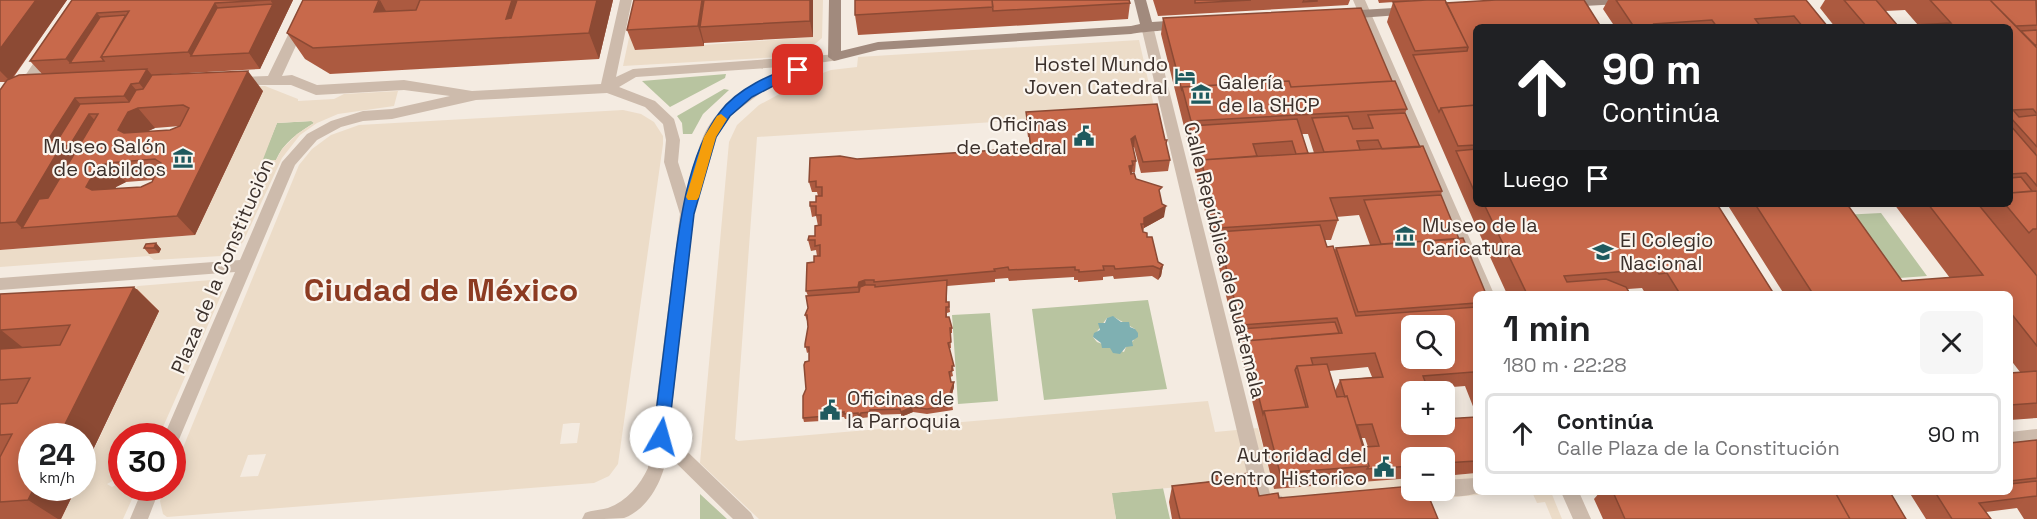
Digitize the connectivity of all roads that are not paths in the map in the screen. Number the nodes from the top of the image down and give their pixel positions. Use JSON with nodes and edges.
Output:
{"nodes":[{"id":1,"x":311,"y":0,"type":"edge"},
{"id":2,"x":626,"y":0,"type":"edge"},
{"id":3,"x":835,"y":0,"type":"edge"},
{"id":4,"x":1140,"y":0,"type":"edge"},
{"id":5,"x":1620,"y":0,"type":"edge"},
{"id":6,"x":1581,"y":1,"type":"edge"},
{"id":7,"x":1548,"y":4,"type":"edge"},
{"id":8,"x":1362,"y":7,"type":"edge"},
{"id":9,"x":1422,"y":11,"type":"edge"},
{"id":10,"x":1330,"y":15,"type":"edge"},
{"id":11,"x":1592,"y":19,"type":"edge"},
{"id":12,"x":1193,"y":23,"type":"edge"},
{"id":13,"x":1147,"y":26,"type":"junction"},
{"id":14,"x":56,"y":40,"type":"edge"},
{"id":15,"x":834,"y":57,"type":"junction"},
{"id":16,"x":273,"y":80,"type":"junction"},
{"id":17,"x":223,"y":83,"type":"edge"},
{"id":18,"x":607,"y":88,"type":"junction"},
{"id":19,"x":37,"y":92,"type":"edge"},
{"id":20,"x":20,"y":93,"type":"junction"},
{"id":21,"x":0,"y":94,"type":"edge"},
{"id":22,"x":476,"y":95,"type":"junction"},
{"id":23,"x":0,"y":124,"type":"edge"},
{"id":24,"x":687,"y":214,"type":"junction"},
{"id":25,"x":247,"y":265,"type":"junction"},
{"id":26,"x":0,"y":284,"type":"edge"},
{"id":27,"x":1485,"y":291,"type":"edge"},
{"id":28,"x":178,"y":423,"type":"edge"},
{"id":29,"x":2037,"y":436,"type":"edge"},
{"id":30,"x":661,"y":437,"type":"junction"},
{"id":31,"x":2013,"y":438,"type":"edge"},
{"id":32,"x":1473,"y":486,"type":"edge"},
{"id":33,"x":1455,"y":487,"type":"edge"},
{"id":34,"x":1571,"y":495,"type":"edge"},
{"id":35,"x":1299,"y":500,"type":"edge"},
{"id":36,"x":146,"y":501,"type":"edge"},
{"id":37,"x":139,"y":519,"type":"edge"},
{"id":38,"x":591,"y":519,"type":"edge"},
{"id":39,"x":746,"y":519,"type":"edge"},
{"id":40,"x":1582,"y":519,"type":"edge"}],
"edges":[{"from":1,"to":16,"type":"street"},
{"from":2,"to":18,"type":"street"},
{"from":3,"to":15,"type":"street"},
{"from":4,"to":13,"type":"street"},
{"from":5,"to":6,"type":"street"},
{"from":6,"to":7,"type":"street"},
{"from":6,"to":11,"type":"street"},
{"from":8,"to":9,"type":"street"},
{"from":8,"to":10,"type":"street"},
{"from":8,"to":27,"type":"street"},
{"from":12,"to":13,"type":"street"},
{"from":13,"to":15,"type":"street"},
{"from":13,"to":35,"type":"street","name":"Calle República de Guatemala"},
{"from":14,"to":20,"type":"street"},
{"from":15,"to":18,"type":"street"},
{"from":15,"to":24,"type":"street"},
{"from":16,"to":17,"type":"street"},
{"from":16,"to":22,"type":"street"},
{"from":18,"to":22,"type":"street","name":"Plaza de la Constitución"},
{"from":18,"to":24,"type":"street","name":"Plaza de la Constitución"},
{"from":19,"to":20,"type":"street"},
{"from":20,"to":21,"type":"street"},
{"from":20,"to":23,"type":"street"},
{"from":22,"to":25,"type":"street","name":"Plaza de la Constitución"},
{"from":24,"to":30,"type":"street","name":"Plaza de la Constitución"},
{"from":25,"to":26,"type":"street"},
{"from":25,"to":28,"type":"street","name":"Plaza de la Constitución"},
{"from":29,"to":31,"type":"street"},
{"from":30,"to":38,"type":"street","name":"Plaza de la Constitución"},
{"from":30,"to":39,"type":"street"},
{"from":32,"to":33,"type":"street"},
{"from":34,"to":40,"type":"street"},
{"from":36,"to":37,"type":"street"}]}
